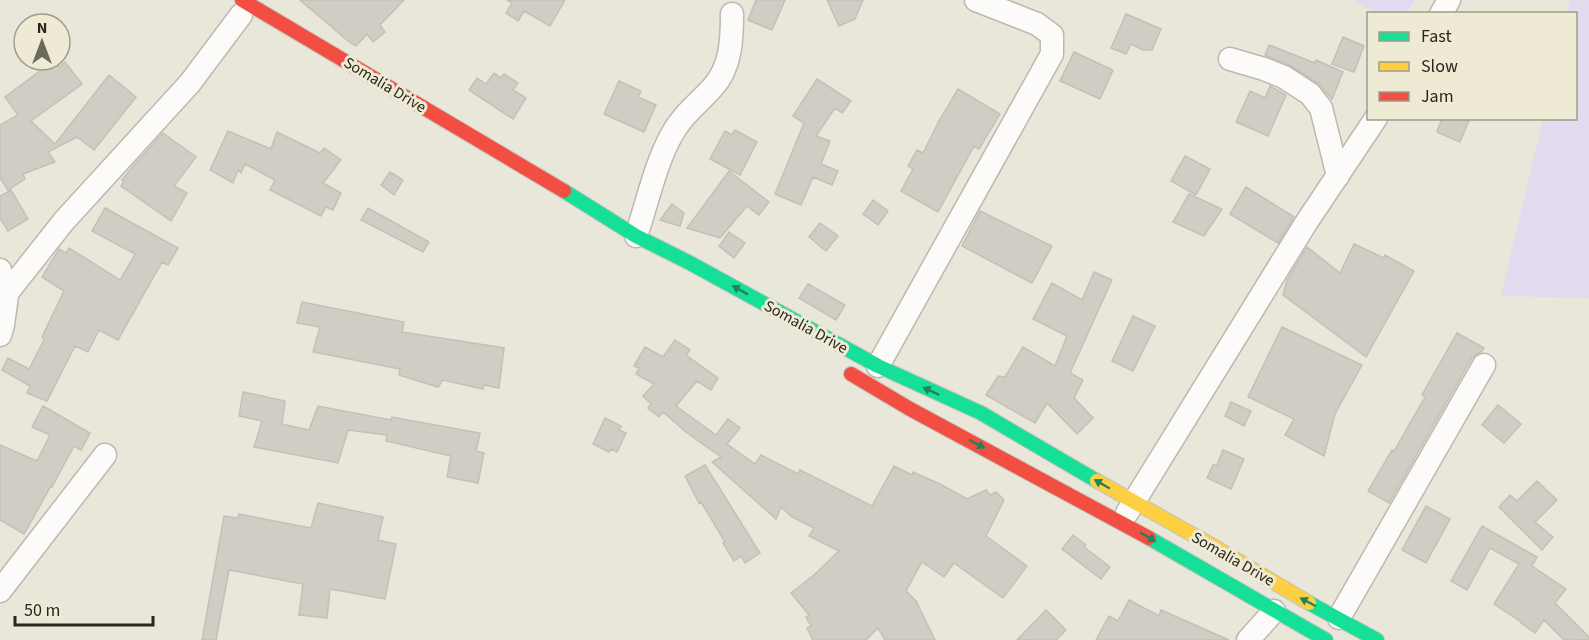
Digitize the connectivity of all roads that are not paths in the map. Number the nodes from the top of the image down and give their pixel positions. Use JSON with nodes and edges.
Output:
{"nodes":[{"id":1,"x":976,"y":0,"type":"edge"},
{"id":2,"x":240,"y":10,"type":"edge"},
{"id":3,"x":732,"y":14,"type":"dead end"},
{"id":4,"x":1230,"y":60,"type":"dead end"},
{"id":5,"x":1375,"y":120,"type":"edge"},
{"id":6,"x":1338,"y":176,"type":"junction"},
{"id":7,"x":636,"y":236,"type":"junction"},
{"id":8,"x":0,"y":270,"type":"edge"},
{"id":9,"x":3,"y":298,"type":"edge"},
{"id":10,"x":0,"y":335,"type":"edge"},
{"id":11,"x":1484,"y":365,"type":"dead end"},
{"id":12,"x":878,"y":366,"type":"junction"},
{"id":13,"x":838,"y":367,"type":"dead end"},
{"id":14,"x":105,"y":455,"type":"dead end"},
{"id":15,"x":1134,"y":502,"type":"junction"},
{"id":16,"x":1121,"y":522,"type":"junction"},
{"id":17,"x":0,"y":591,"type":"edge"},
{"id":18,"x":1274,"y":611,"type":"junction"},
{"id":19,"x":1339,"y":618,"type":"junction"},
{"id":20,"x":1248,"y":640,"type":"edge"},
{"id":21,"x":1326,"y":640,"type":"edge"},
{"id":22,"x":1377,"y":640,"type":"edge"}],
"edges":[{"from":1,"to":12,"type":"street"},
{"from":2,"to":7,"type":"main road","name":"Somalia Drive"},
{"from":2,"to":9,"type":"street"},
{"from":3,"to":7,"type":"street"},
{"from":4,"to":6,"type":"street"},
{"from":5,"to":6,"type":"street"},
{"from":6,"to":15,"type":"street"},
{"from":12,"to":7,"type":"main road","name":"Somalia Drive","one_way":true},
{"from":8,"to":9,"type":"street"},
{"from":9,"to":10,"type":"street"},
{"from":11,"to":19,"type":"street"},
{"from":15,"to":12,"type":"main road","name":"Somalia Drive","one_way":true},
{"from":13,"to":16,"type":"main road","name":"Somalia Drive","one_way":true},
{"from":14,"to":17,"type":"street"},
{"from":15,"to":16,"type":"street"},
{"from":19,"to":15,"type":"main road","name":"Somalia Drive","one_way":true},
{"from":16,"to":18,"type":"main road","name":"Somalia Drive","one_way":true},
{"from":18,"to":20,"type":"street"},
{"from":18,"to":21,"type":"main road","name":"Somalia Drive"},
{"from":19,"to":22,"type":"main road","name":"Somalia Drive"}]}
